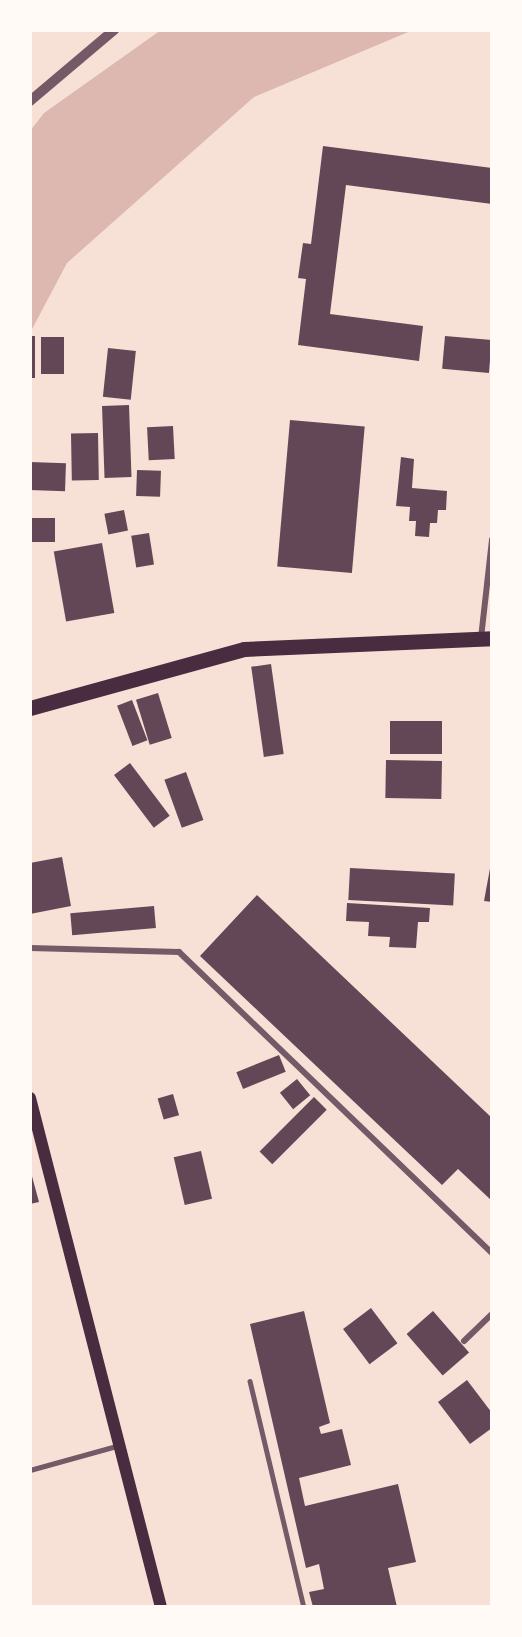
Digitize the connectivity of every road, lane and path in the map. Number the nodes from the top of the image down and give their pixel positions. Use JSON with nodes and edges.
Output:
{"nodes":[{"id":1,"x":114,"y":30,"type":"edge"},
{"id":2,"x":30,"y":101,"type":"edge"},
{"id":3,"x":492,"y":540,"type":"edge"},
{"id":4,"x":487,"y":638,"type":"edge"},
{"id":5,"x":30,"y":708,"type":"edge"},
{"id":6,"x":30,"y":948,"type":"edge"},
{"id":7,"x":30,"y":1098,"type":"edge"},
{"id":8,"x":492,"y":1253,"type":"edge"},
{"id":9,"x":492,"y":1314,"type":"edge"},
{"id":10,"x":464,"y":1341,"type":"dead end"},
{"id":11,"x":250,"y":1381,"type":"dead end"},
{"id":12,"x":120,"y":1445,"type":"junction"},
{"id":13,"x":30,"y":1470,"type":"edge"},
{"id":14,"x":161,"y":1607,"type":"edge"},
{"id":15,"x":304,"y":1607,"type":"edge"}],
"edges":[{"from":1,"to":2,"type":"street"},
{"from":3,"to":4,"type":"street"},
{"from":4,"to":5,"type":"main road"},
{"from":6,"to":8,"type":"street"},
{"from":7,"to":12,"type":"main road"},
{"from":9,"to":10,"type":"street"},
{"from":11,"to":15,"type":"lane"},
{"from":12,"to":13,"type":"lane"},
{"from":12,"to":14,"type":"main road"}]}
